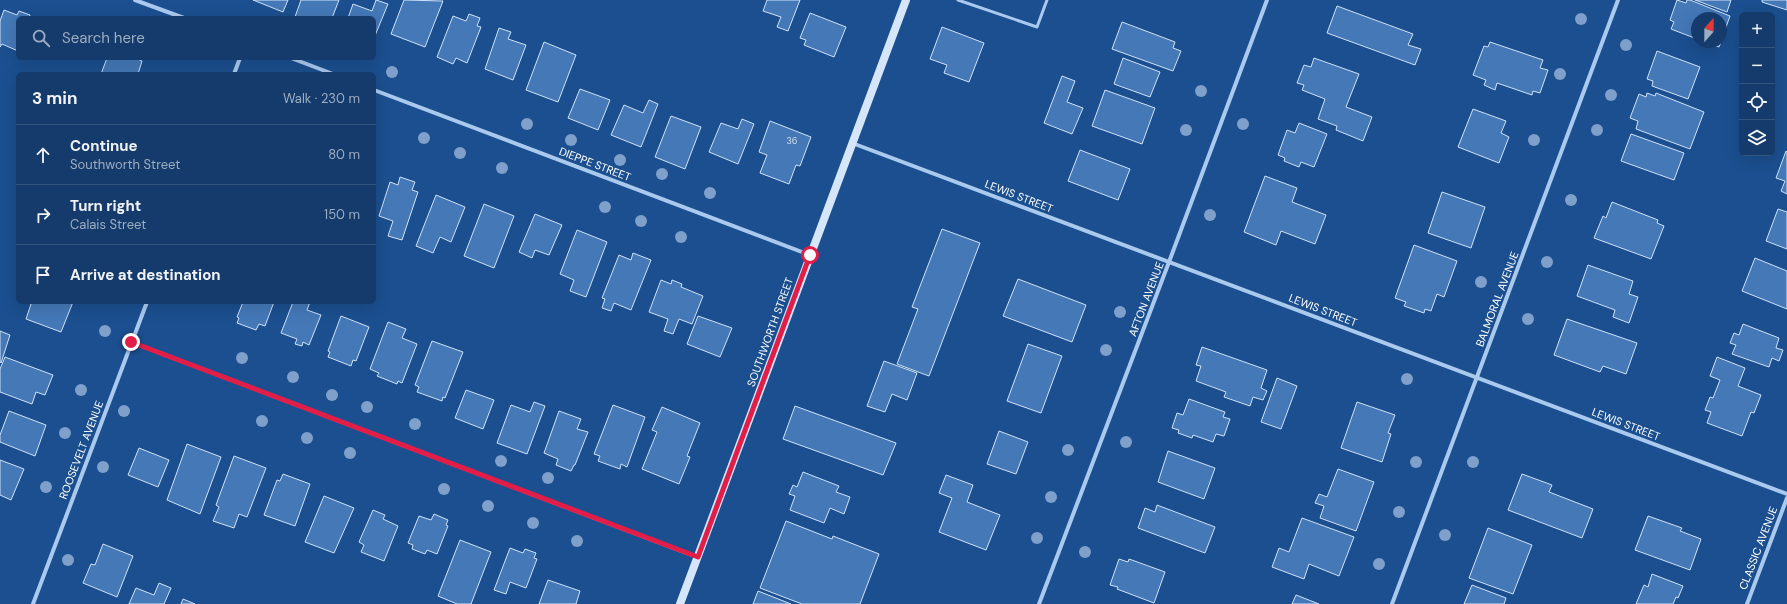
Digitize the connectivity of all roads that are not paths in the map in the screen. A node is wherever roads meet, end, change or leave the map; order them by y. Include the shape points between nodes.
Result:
1 (135, 0) edge
2 (906, 0) edge
3 (958, 0) edge
4 (1047, 0) edge
5 (1267, 0) edge
6 (1618, 0) edge
7 (179, 16) edge
8 (239, 60) edge
9 (295, 60) edge
10 (235, 72) edge
11 (328, 72) edge
12 (376, 91) edge
13 (852, 143) junction
14 (810, 255) junction
15 (1169, 262) junction
16 (146, 304) edge
17 (131, 342) junction
18 (1477, 378) junction
19 (1787, 494) edge
20 (1787, 498) edge
21 (698, 557) junction
22 (33, 604) edge
23 (680, 604) edge
24 (1039, 604) edge
25 (1392, 604) edge
26 (1746, 604) edge

1 - 7 street
2 - 13 main road, SOUTHWORTH STREET
3 - 4 lane via 1037,27
5 - 15 street, AFTON AVENUE
6 - 18 street, BALMORAL AVENUE
8 - 10 street
9 - 11 street
12 - 14 street, DIEPPE STREET
13 - 14 main road, SOUTHWORTH STREET
13 - 15 street, LEWIS STREET
14 - 21 main road, SOUTHWORTH STREET
15 - 18 street, LEWIS STREET
15 - 24 street, AFTON AVENUE
16 - 17 street, ROOSEVELT AVENUE
17 - 21 street
17 - 22 street, ROOSEVELT AVENUE
18 - 19 street, LEWIS STREET
18 - 25 street, BALMORAL AVENUE
20 - 26 street, CLASSIC AVENUE
21 - 23 main road, SOUTHWORTH STREET

